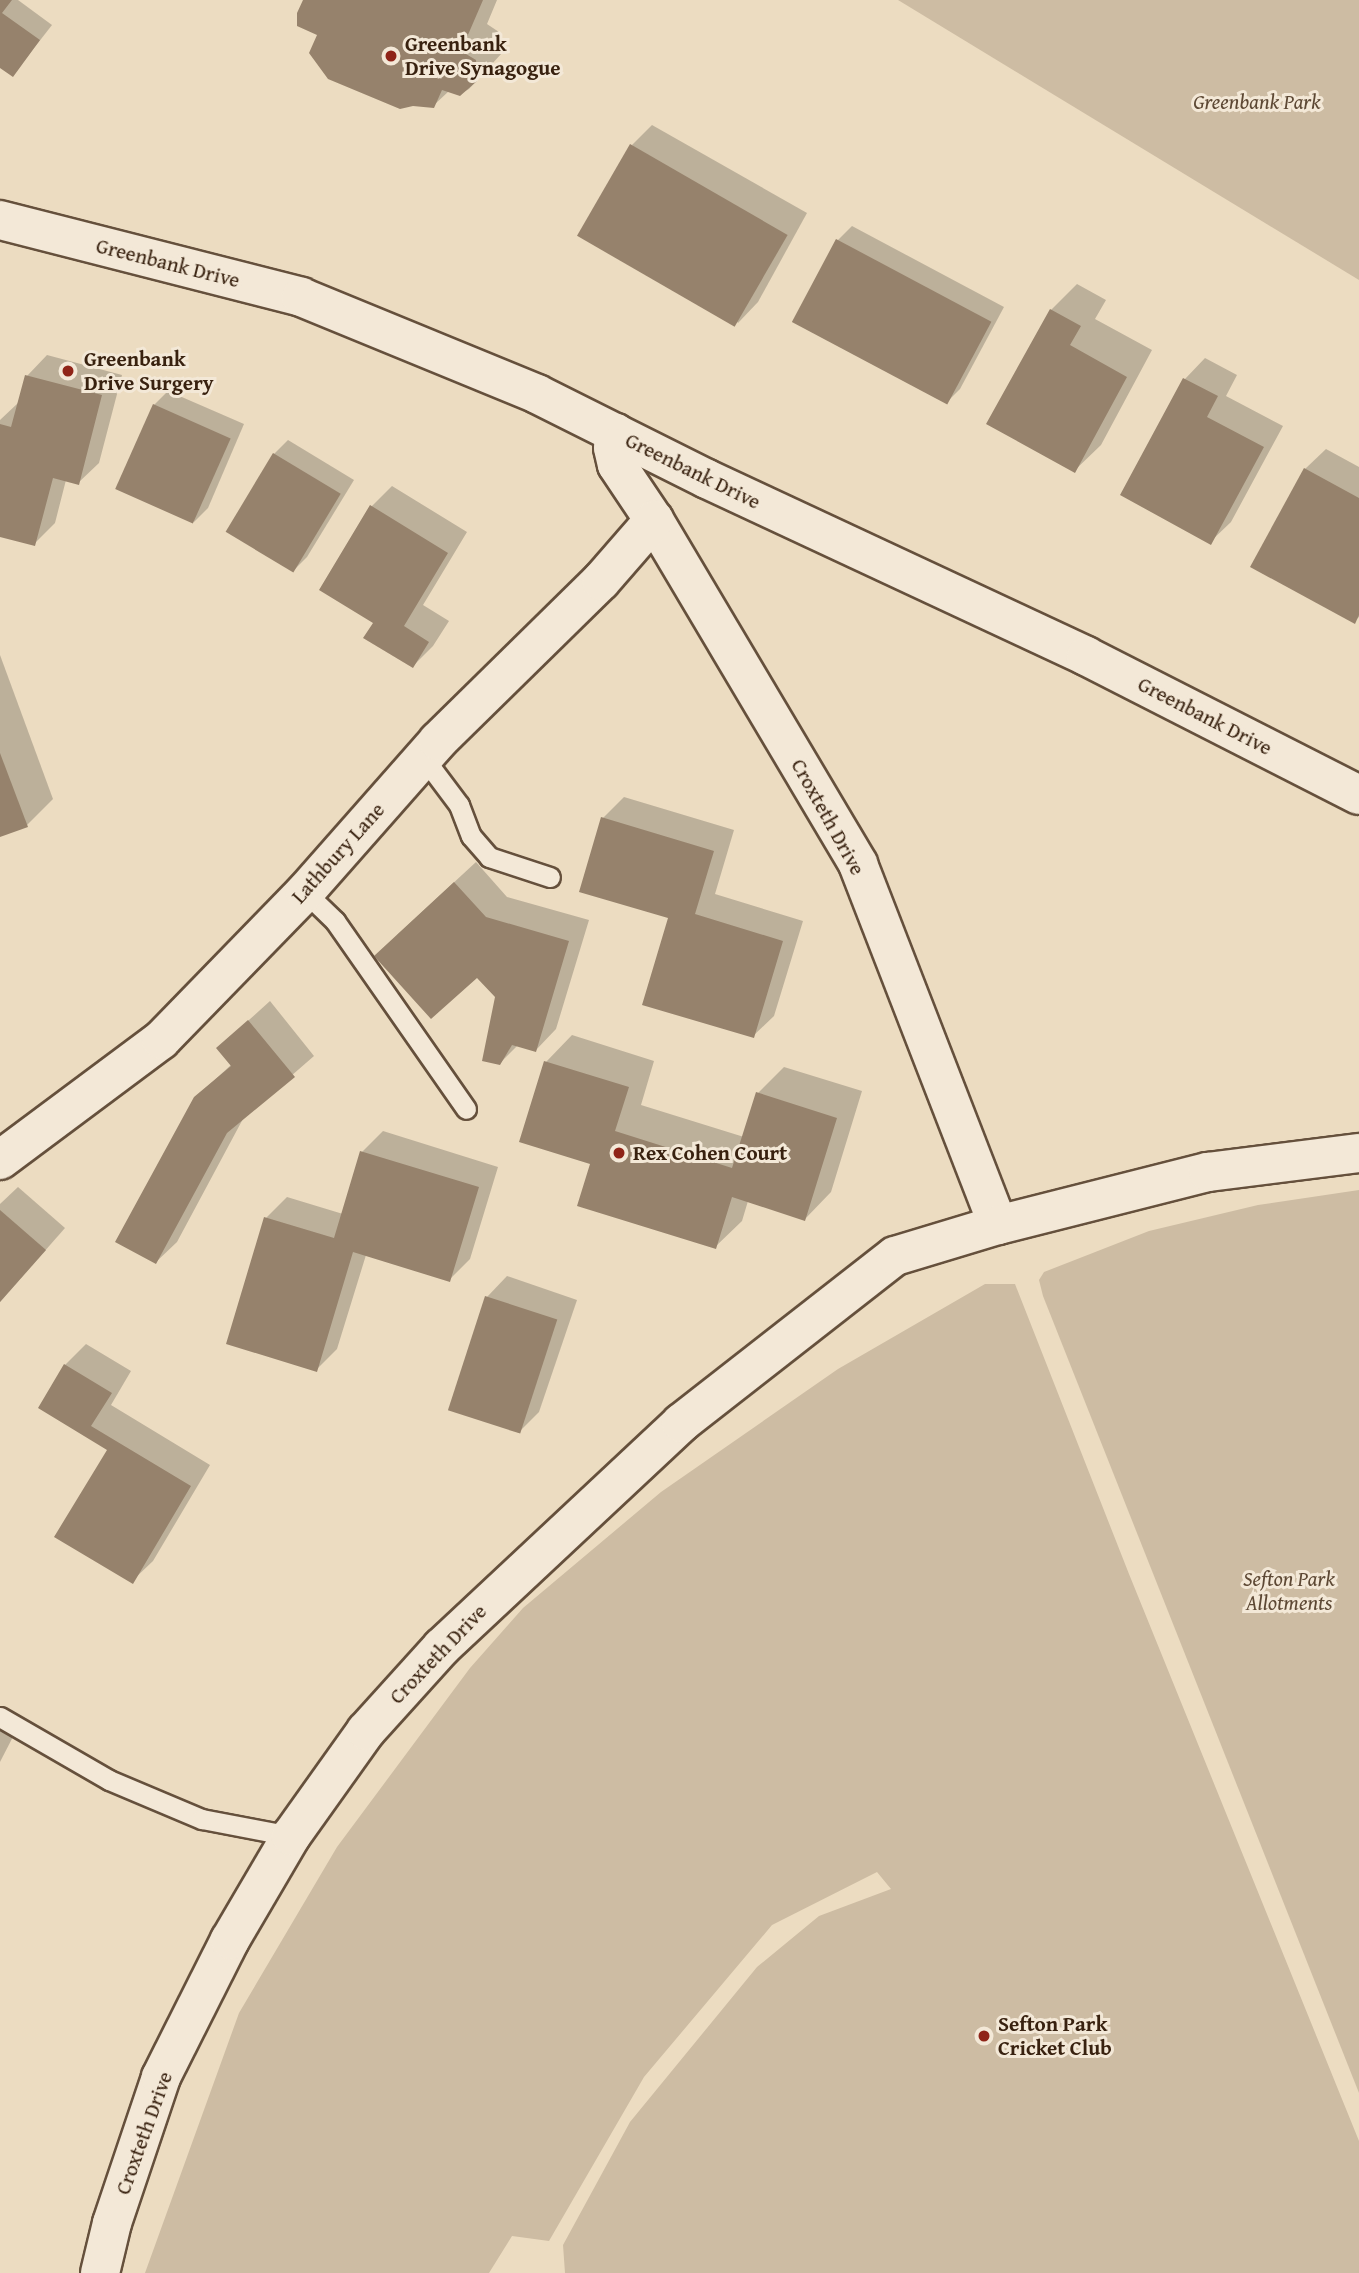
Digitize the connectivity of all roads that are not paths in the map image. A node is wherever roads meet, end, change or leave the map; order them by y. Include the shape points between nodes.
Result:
1 (0, 220) edge
2 (615, 433) junction
3 (654, 520) junction
4 (423, 758) junction
5 (1359, 795) edge
6 (551, 877) dead end
7 (305, 892) junction
8 (466, 1109) dead end
9 (1359, 1153) edge
10 (0, 1160) edge
11 (998, 1225) junction
12 (0, 1717) edge
13 (291, 1836) junction
14 (100, 2273) edge

1 - 2 street, Greenbank Drive via 300,297 537,394
2 - 3 street, Croxteth Drive via 617,465
2 - 5 street, Greenbank Drive via 1086,656
3 - 4 street, Lathbury Lane via 601,580
3 - 11 street, Croxteth Drive via 858,864
4 - 6 lane via 459,805 471,836 489,857
4 - 7 street, Lathbury Lane
7 - 8 lane via 335,921
7 - 10 street, Lathbury Lane via 161,1040
9 - 11 street, Croxteth Drive via 1208,1172
11 - 13 street, Croxteth Drive via 895,1256 681,1423 442,1647 366,1731
12 - 13 lane via 109,1780 202,1819
13 - 14 street, Croxteth Drive via 230,1940 162,2077 112,2222

